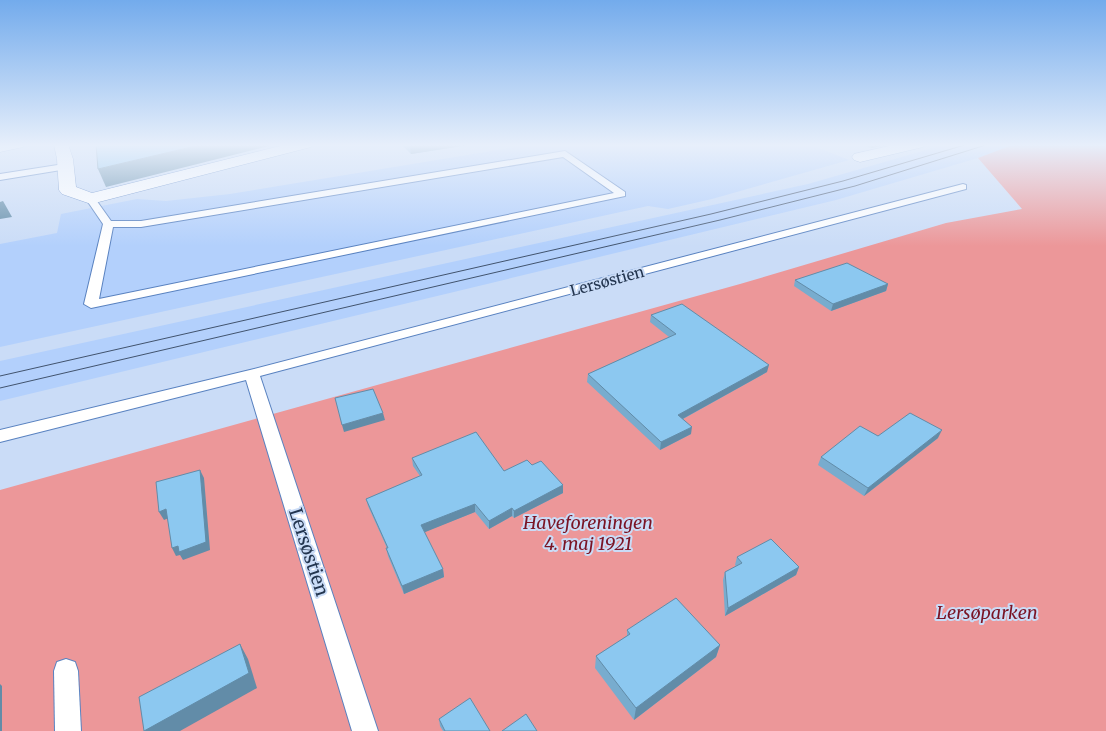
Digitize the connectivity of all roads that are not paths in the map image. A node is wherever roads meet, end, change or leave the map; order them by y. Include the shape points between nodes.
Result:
1 (66, 178) edge
2 (173, 178) edge
3 (419, 178) edge
4 (599, 178) edge
5 (963, 188) dead end
6 (91, 199) junction
7 (108, 224) junction
8 (252, 374) junction
9 (0, 436) edge
10 (66, 671) dead end
11 (68, 731) edge
12 (365, 731) edge

1 - 6 street via 68,190
2 - 6 street
3 - 7 lane via 142,224
4 - 7 lane via 622,194 91,304
5 - 8 lane, Lersøstien
6 - 7 lane
8 - 9 lane, Lersøstien
8 - 12 lane, Lersøstien
10 - 11 lane

